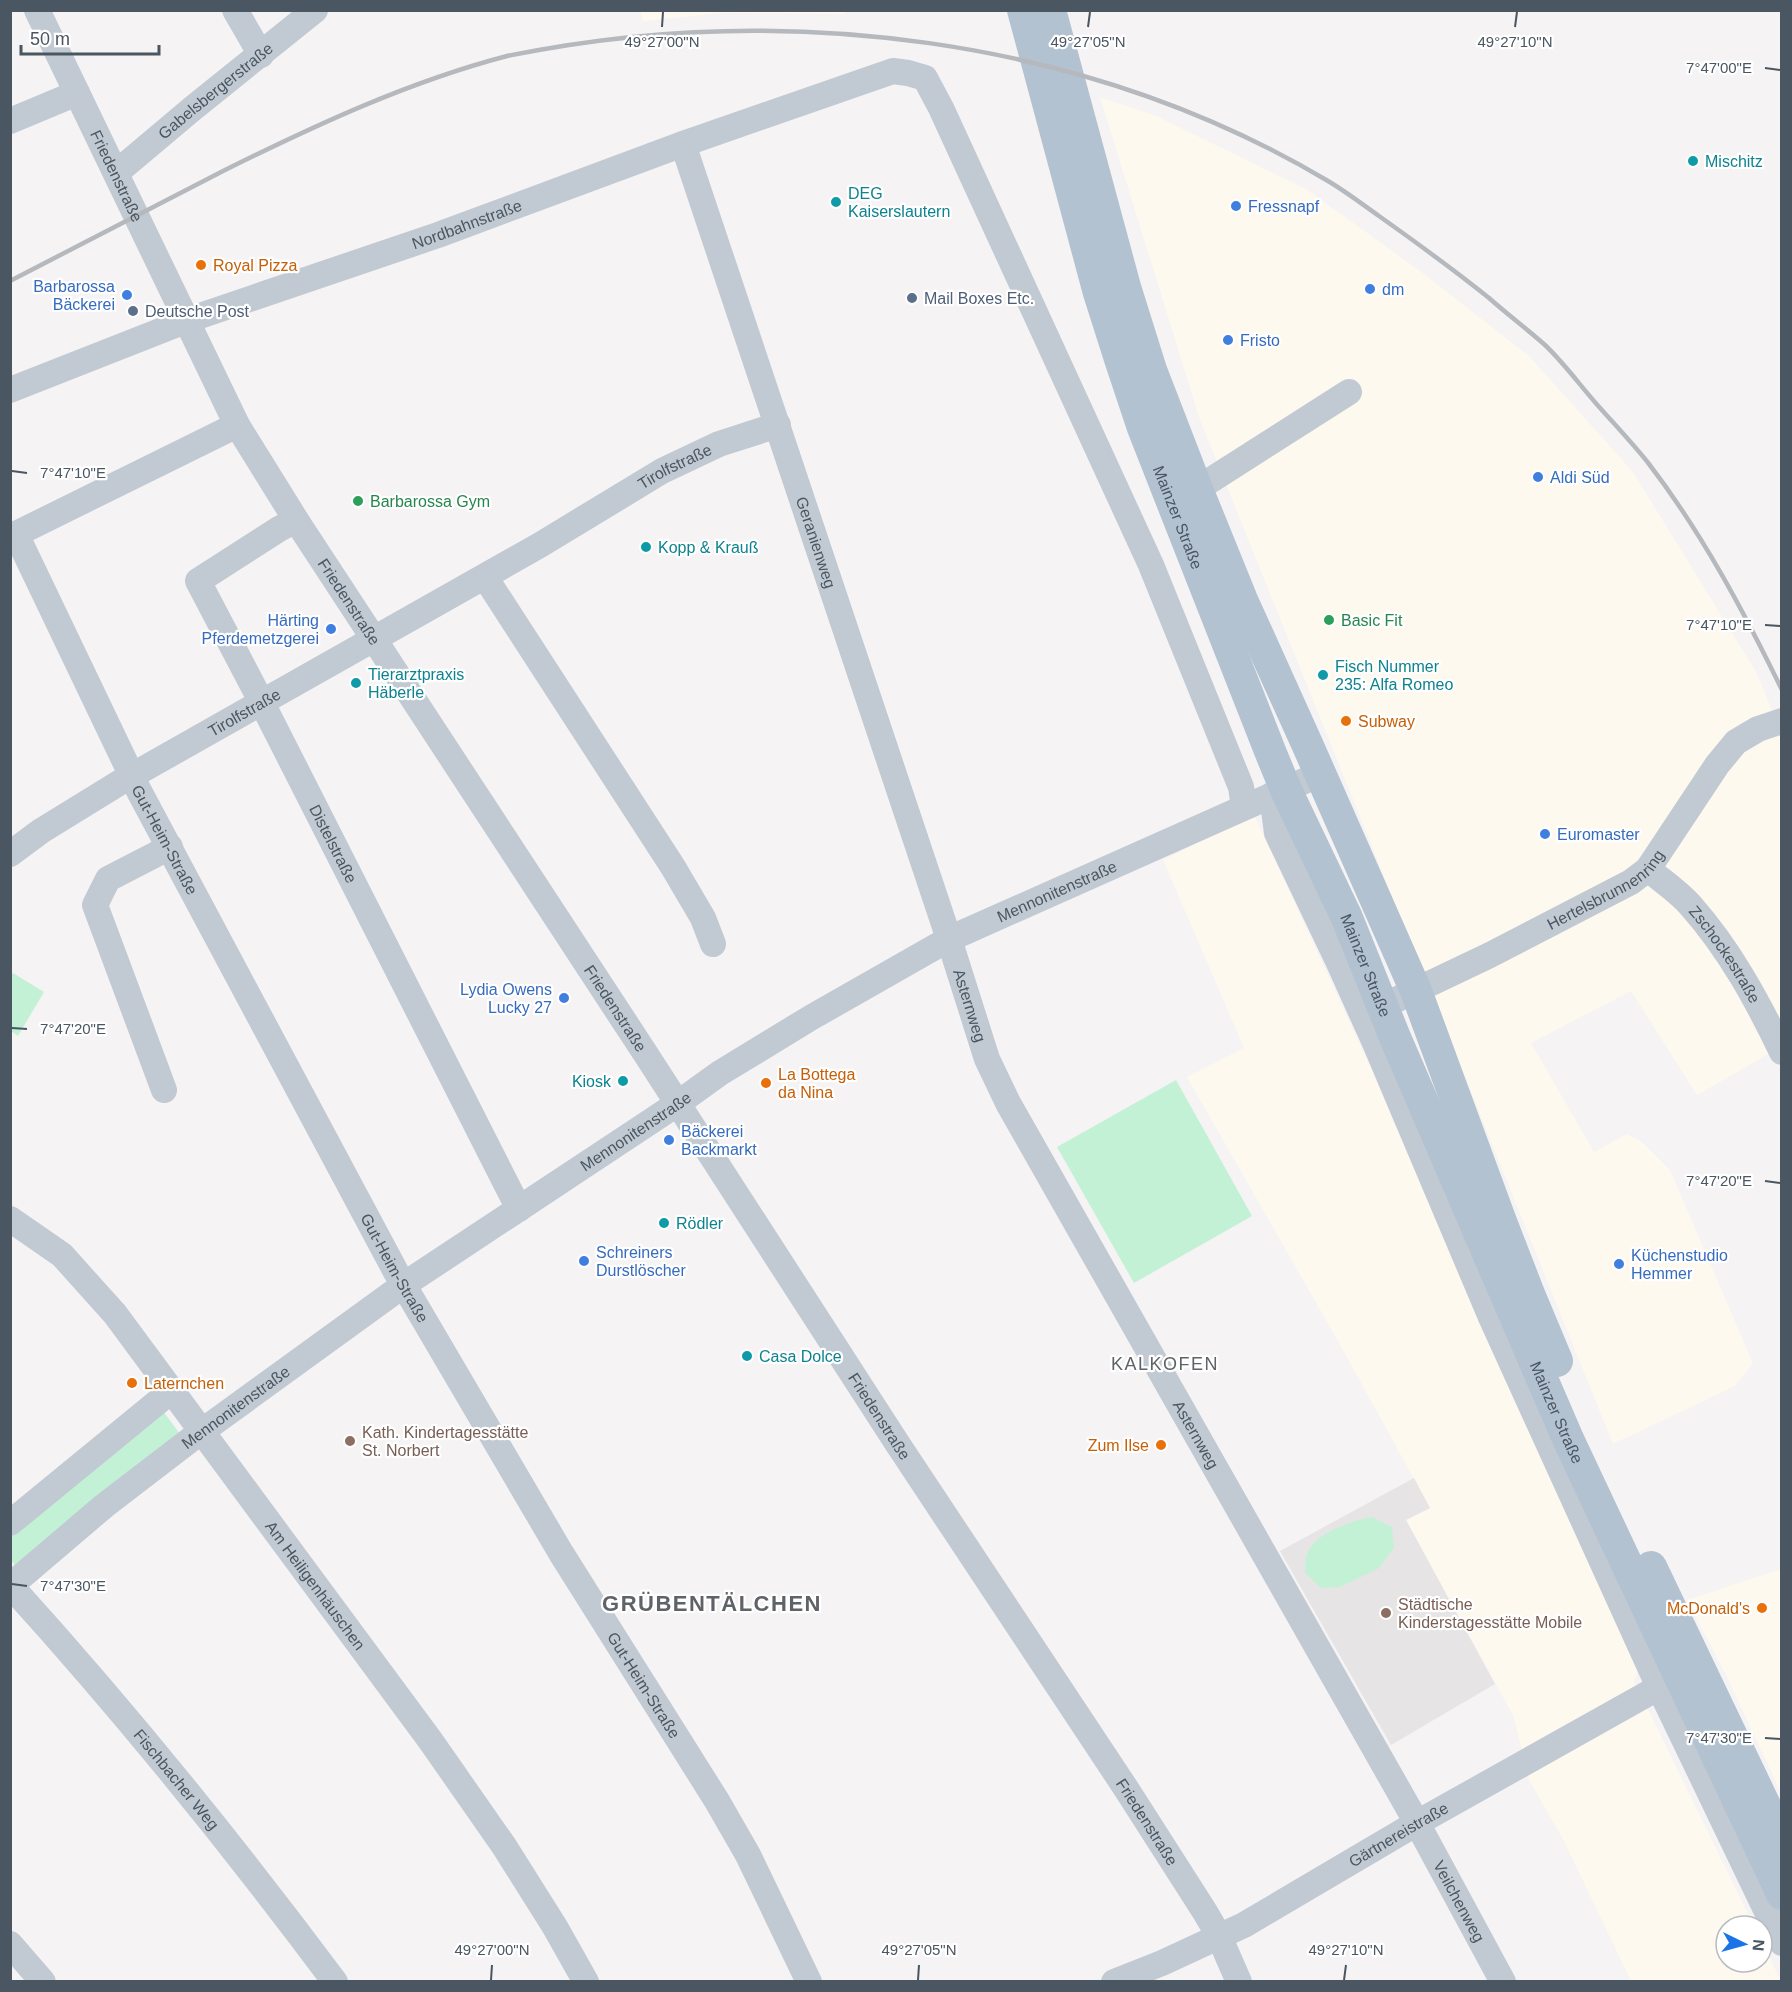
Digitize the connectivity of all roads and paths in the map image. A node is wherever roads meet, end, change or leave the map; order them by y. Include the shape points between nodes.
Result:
1 (37, 10) edge
2 (235, 10) edge
3 (315, 10) edge
4 (1023, 10) edge
5 (1050, 10) edge
6 (261, 54) junction
7 (77, 93) junction
8 (10, 122) edge
9 (1072, 143) junction
10 (683, 144) junction
11 (116, 173) junction
12 (188, 320) junction
13 (10, 390) edge
14 (1349, 392) dead end
15 (778, 424) junction
16 (237, 425) junction
17 (1197, 489) junction
18 (296, 520) junction
19 (13, 536) edge
20 (484, 577) junction
21 (374, 639) junction
22 (262, 703) junction
23 (1770, 725) edge
24 (1320, 774) junction
25 (132, 777) junction
26 (1279, 792) junction
27 (1244, 807) junction
28 (170, 847) junction
29 (10, 854) edge
30 (1648, 869) junction
31 (949, 939) junction
32 (713, 944) dead end
33 (1416, 991) junction
34 (1383, 1006) junction
35 (1782, 1053) edge
36 (164, 1090) dead end
37 (677, 1104) junction
38 (519, 1209) junction
39 (10, 1219) edge
40 (405, 1284) junction
41 (171, 1391) junction
42 (201, 1432) junction
43 (10, 1523) edge
44 (11, 1586) edge
45 (1669, 1682) junction
46 (1417, 1823) junction
47 (1782, 1841) edge
48 (1782, 1894) edge
49 (1219, 1936) junction
50 (1782, 1943) edge
51 (10, 1944) edge
52 (43, 1982) edge
53 (335, 1982) edge
54 (586, 1982) edge
55 (809, 1982) edge
56 (1114, 1982) edge
57 (1239, 1982) edge
58 (1503, 1982) edge

1 - 7 street, Friedenstraße
2 - 6 street
3 - 6 street, Gabelsbergerstraße
4 - 9 main road, Mainzer Straße
5 - 9 main road, Mainzer Straße
6 - 11 street, Gabelsbergerstraße
7 - 8 street
7 - 11 street, Friedenstraße
9 - 17 main road, Mainzer Straße
9 - 26 main road, Mainzer Straße via 1099,293 1143,428
10 - 12 street, Nordbahnstraße via 438,235
10 - 15 street, Geranienweg
10 - 27 street, Nordbahnstraße via 894,71 925,78 1151,565 1240,787
11 - 12 street, Friedenstraße
12 - 13 street, Nordbahnstraße
12 - 16 street, Friedenstraße
14 - 17 street, Mainzer Straße
15 - 20 street, Tirolfstraße via 719,444 662,471
15 - 31 street, Geranienweg
16 - 18 street, Friedenstraße
16 - 19 street
17 - 24 main road, Mainzer Straße
18 - 21 street, Friedenstraße
18 - 22 street, Distelstraße via 198,581
19 - 25 street, Gut-Heim-Straße
20 - 21 street, Tirolfstraße
20 - 32 street via 673,867 703,918
21 - 22 street, Tirolfstraße
21 - 37 street, Friedenstraße
22 - 25 street, Tirolfstraße
22 - 38 street, Distelstraße
23 - 30 street, Hertelsbrunnenring via 1736,742
24 - 26 street, Mennonitenstraße
24 - 33 main road, Mainzer Straße
25 - 28 street, Gut-Heim-Straße
25 - 29 street, Tirolfstraße
26 - 27 street, Mennonitenstraße
26 - 34 main road, Mainzer Straße via 1347,918
26 - 45 street, Mainzer Straße via 1277,833 1338,961 1490,1316
27 - 31 street, Mennonitenstraße
28 - 36 street via 108,879 95,905
28 - 40 street, Gut-Heim-Straße
30 - 33 street, Hertelsbrunnenring via 1631,882
30 - 35 street, Zschockestraße via 1689,904 1715,937 1758,1004
31 - 37 street, Mennonitenstraße via 747,1056
31 - 46 street, Asternweg via 987,1059 1008,1103
33 - 34 street, Hertelsbrunnenring
33 - 47 main road, Mainzer Straße via 1529,1294 1587,1432
34 - 45 main road, Mainzer Straße
37 - 38 street, Mennonitenstraße
37 - 49 street, Friedenstraße
38 - 40 street, Mennonitenstraße
39 - 41 street, Am Heiligenhäuschen via 62,1255 116,1314
40 - 42 street, Mennonitenstraße
40 - 55 street, Gut-Heim-Straße via 561,1553 717,1801
41 - 42 street, Am Heiligenhäuschen
41 - 43 street
42 - 44 street, Mennonitenstraße
42 - 54 street, Am Heiligenhäuschen via 504,1846
44 - 53 street, Fischbacher Weg via 181,1784
45 - 46 street, Gärtnereistraße
45 - 48 main road, Mainzer Straße
45 - 50 street, Mainzer Straße
46 - 49 street, Gärtnereistraße
46 - 58 street, Veilchenweg
49 - 56 street, Gärtnereistraße
49 - 57 street, Friedenstraße
51 - 52 street

